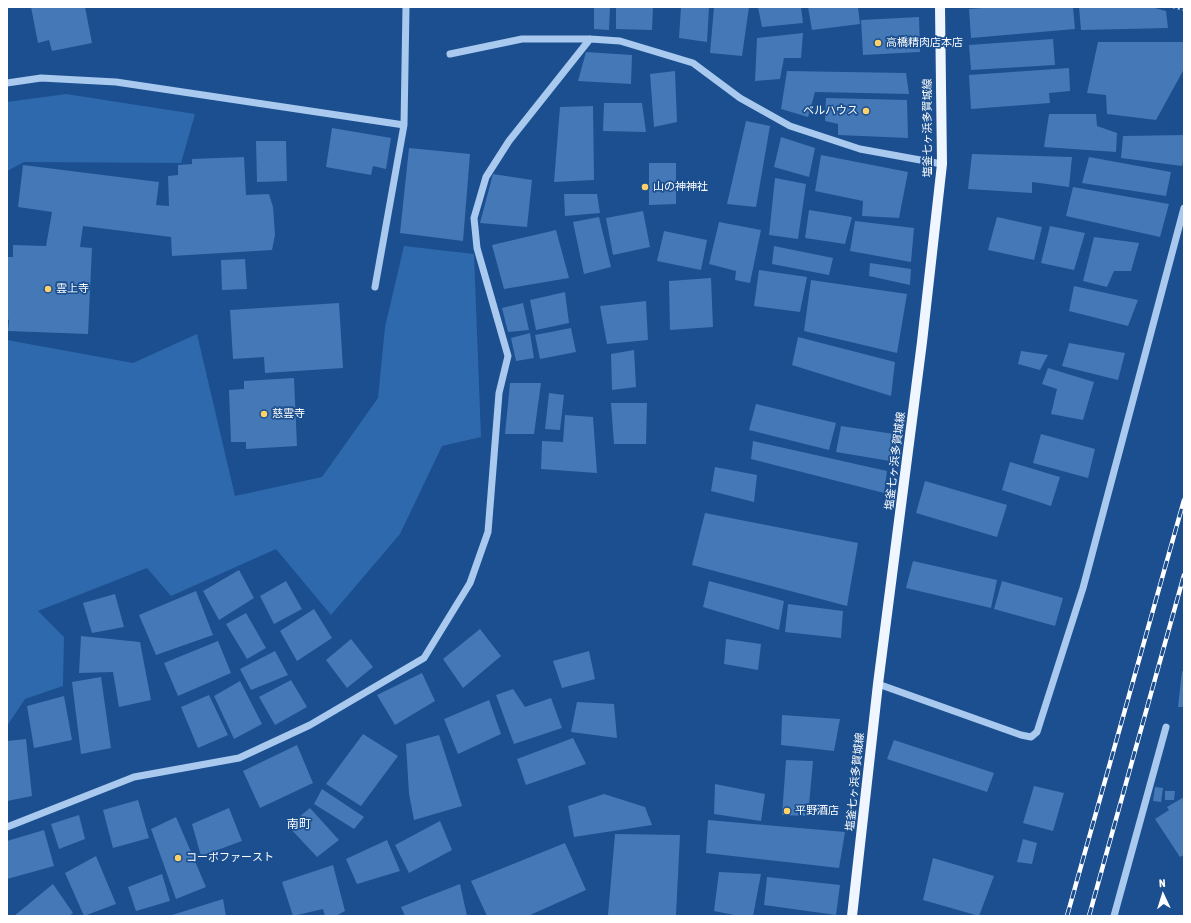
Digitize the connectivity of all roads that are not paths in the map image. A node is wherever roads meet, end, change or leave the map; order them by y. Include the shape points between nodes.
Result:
1 (406, 7) edge
2 (940, 7) edge
3 (590, 39) junction
4 (450, 54) dead end
5 (7, 84) edge
6 (404, 126) junction
7 (942, 164) junction
8 (1184, 208) edge
9 (375, 287) dead end
10 (878, 684) junction
11 (1166, 727) dead end
12 (7, 827) edge
13 (852, 916) edge
14 (1114, 916) edge

1 - 6 street
2 - 7 main road, 塩釜七ヶ浜多賀城線
3 - 4 street via 522,39
3 - 7 street via 620,41 693,63 740,98 790,126 860,149
3 - 12 street via 486,177 474,218 477,248 508,356 499,393 488,532 470,583 424,658 310,725 239,758 134,777
5 - 6 street via 41,78 116,82
6 - 9 street
7 - 10 main road, 塩釜七ヶ浜多賀城線
8 - 10 street via 1083,588 1037,732 1031,737 1021,735
10 - 13 main road, 塩釜七ヶ浜多賀城線
11 - 14 street

